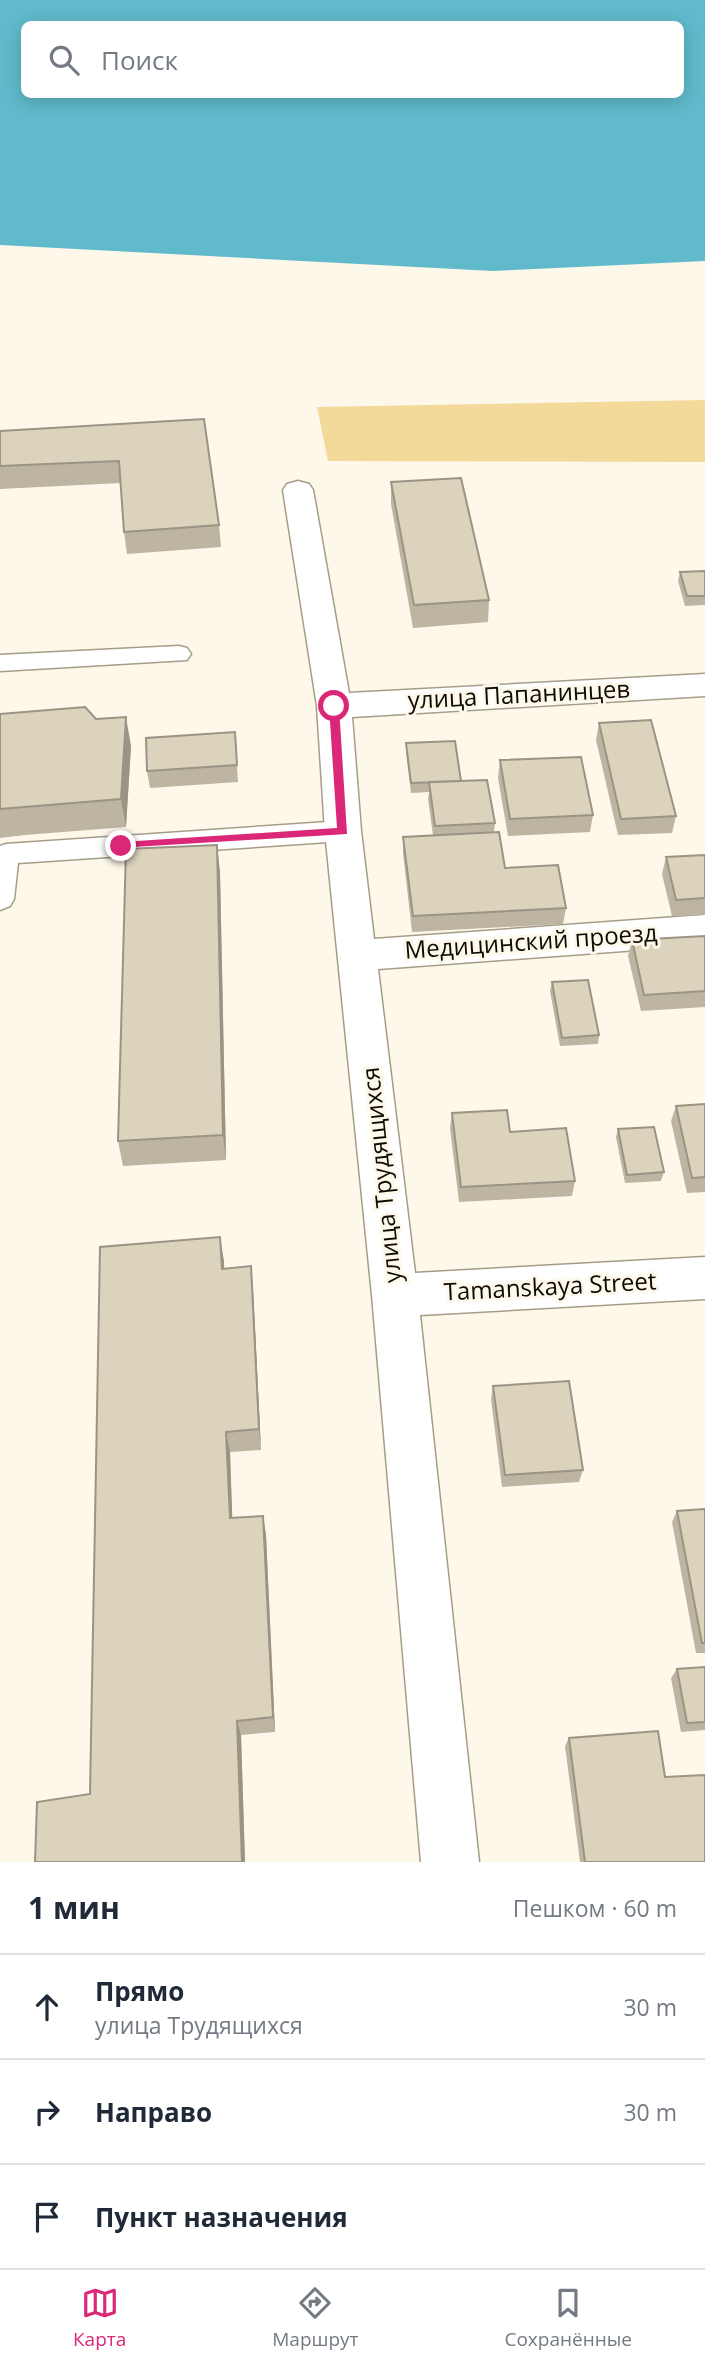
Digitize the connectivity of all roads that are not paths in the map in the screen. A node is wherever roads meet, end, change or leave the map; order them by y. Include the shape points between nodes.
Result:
1 (298, 490) dead end
2 (179, 654) dead end
3 (0, 663) edge
4 (705, 685) edge
5 (334, 706) junction
6 (343, 831) junction
7 (0, 899) edge
8 (705, 930) edge
9 (358, 955) junction
10 (705, 1279) edge
11 (395, 1295) junction
12 (450, 1862) edge

1 - 5 street, улица Трудящихся
2 - 3 lane
4 - 5 street, улица Папанинцев
5 - 6 street, улица Трудящихся
6 - 7 lane via 6,854
6 - 9 street, улица Трудящихся
8 - 9 street, Медицинский проезд
9 - 11 street, улица Трудящихся
10 - 11 street, Tamanskaya Street
11 - 12 street, улица Трудящихся

